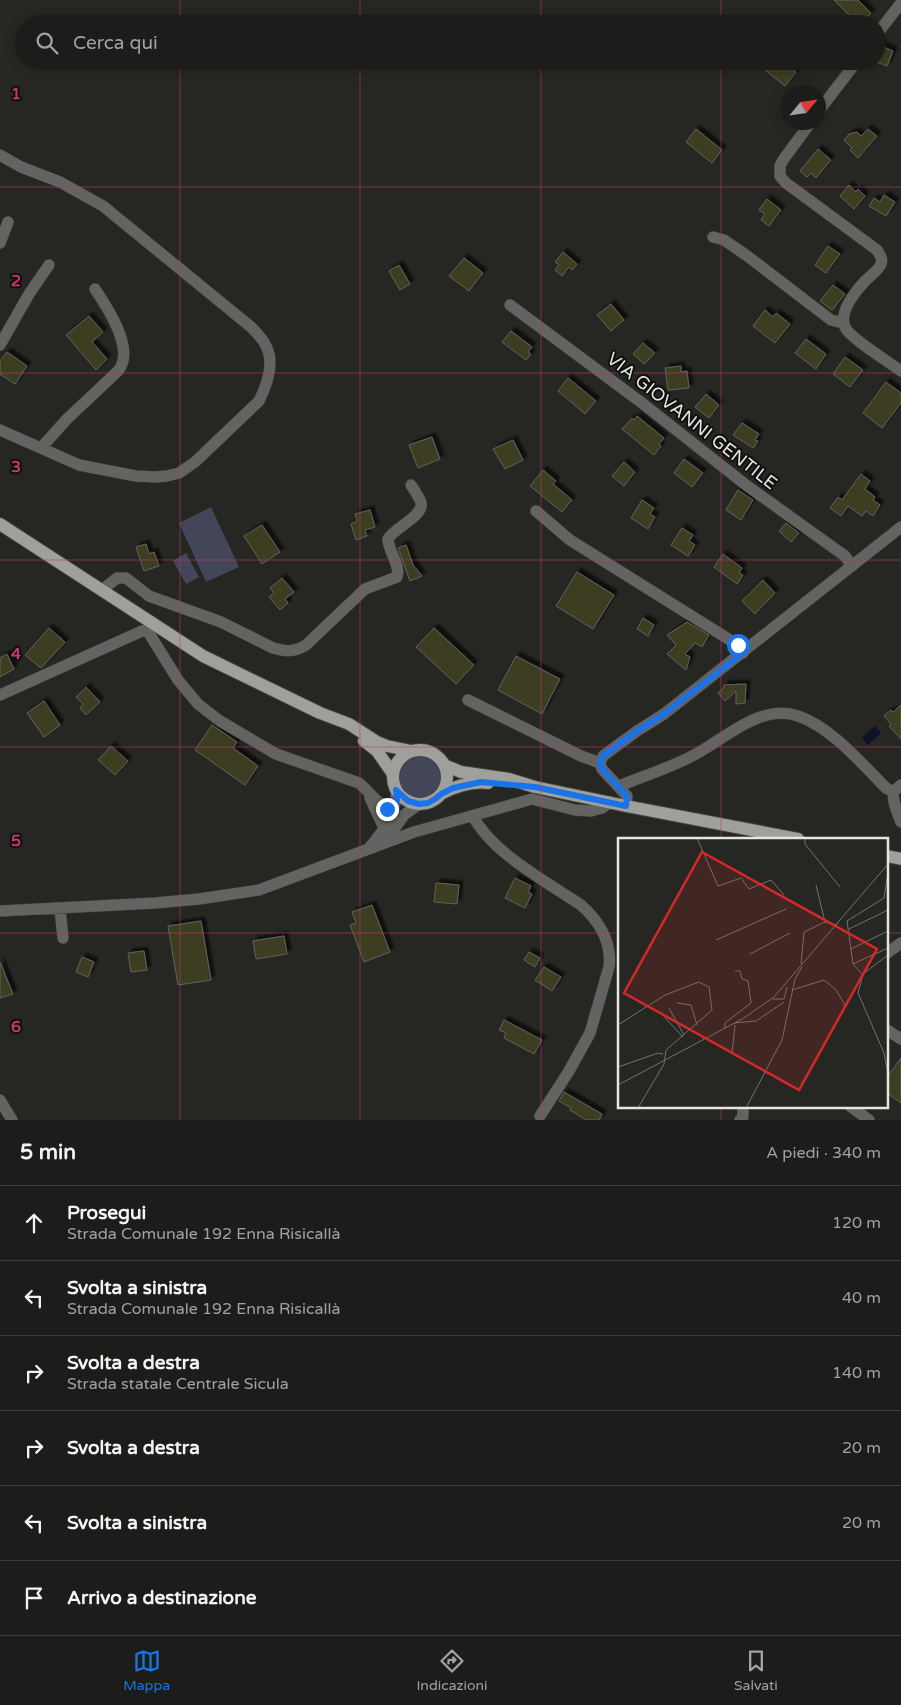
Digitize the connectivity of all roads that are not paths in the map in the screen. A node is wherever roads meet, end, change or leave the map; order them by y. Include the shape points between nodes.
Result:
1 (901, 3) edge
2 (886, 22) edge
3 (849, 70) edge
4 (826, 101) edge
5 (805, 130) edge
6 (0, 155) edge
7 (8, 222) dead end
8 (713, 237) dead end
9 (0, 243) edge
10 (49, 265) dead end
11 (95, 289) dead end
12 (510, 305) dead end
13 (843, 324) junction
14 (0, 345) edge
15 (901, 372) edge
16 (0, 430) edge
17 (41, 448) junction
18 (412, 485) dead end
19 (536, 511) dead end
20 (0, 524) edge
21 (901, 527) edge
22 (852, 566) junction
23 (102, 590) junction
24 (150, 626) junction
25 (743, 653) junction
26 (0, 695) edge
27 (468, 700) dead end
28 (320, 713) junction
29 (411, 751) junction
30 (600, 763) junction
31 (444, 765) junction
32 (393, 774) junction
33 (359, 782) junction
34 (535, 787) junction
35 (620, 787) junction
36 (897, 788) edge
37 (396, 790) junction
38 (441, 794) junction
39 (610, 802) junction
40 (419, 804) junction
41 (626, 806) junction
42 (394, 810) junction
43 (473, 816) junction
44 (901, 822) edge
45 (384, 828) junction
46 (793, 838) edge
47 (385, 842) junction
48 (368, 849) junction
49 (888, 856) edge
50 (901, 859) edge
51 (60, 908) junction
52 (0, 911) edge
53 (64, 938) dead end
54 (901, 943) edge
55 (888, 952) edge
56 (888, 1031) edge
57 (901, 1039) edge
58 (0, 1100) edge
59 (853, 1108) edge
60 (540, 1116) dead end
61 (12, 1120) edge
62 (869, 1120) edge

1 - 2 street
3 - 4 street
5 - 13 street via 783,160 780,176 877,250 882,259 850,301
6 - 17 street via 103,206 251,327 269,355 269,377 259,401 195,462 179,473 155,477 98,470
7 - 9 street
8 - 13 street via 724,240 831,320
10 - 14 street
11 - 17 street via 117,324 123,364
12 - 22 street, VIA GIOVANNI GENTILE via 844,556
13 - 15 street via 851,334
16 - 17 street
18 - 23 street via 421,508 388,539 397,577 365,589 298,650 273,648 221,622 149,596 126,578 117,578
19 - 25 street via 570,540 738,645
20 - 23 main road
21 - 22 street
22 - 25 street
23 - 24 main road
24 - 26 street
24 - 28 main road via 203,656
24 - 33 street via 178,680 198,704 220,721 276,754
25 - 30 street via 603,756
27 - 30 street
28 - 29 main road via 348,724 387,746
28 - 32 main road via 377,751
29 - 31 main road via 434,753
29 - 32 main road via 399,760
30 - 35 street
31 - 34 main road via 461,772 509,779
31 - 38 main road via 447,780
32 - 37 main road
33 - 42 street via 380,804
33 - 45 street
34 - 38 main road via 481,782
34 - 39 main road
35 - 36 street via 696,754 754,718 788,714 806,719 829,734 886,788
35 - 41 street via 627,796
36 - 44 street via 894,807
37 - 40 main road via 408,801
37 - 42 street
38 - 40 main road via 428,803
39 - 41 main road
39 - 43 street via 591,811 532,799
40 - 47 street via 404,816
41 - 46 main road
42 - 45 street
43 - 47 street
43 - 60 street via 478,827 497,846 592,915 608,945 609,967 590,1032
45 - 48 street
47 - 48 street
48 - 51 street via 259,890 199,899
49 - 50 main road
51 - 52 street
51 - 53 street
54 - 55 street
56 - 57 street
58 - 61 street
59 - 62 street

